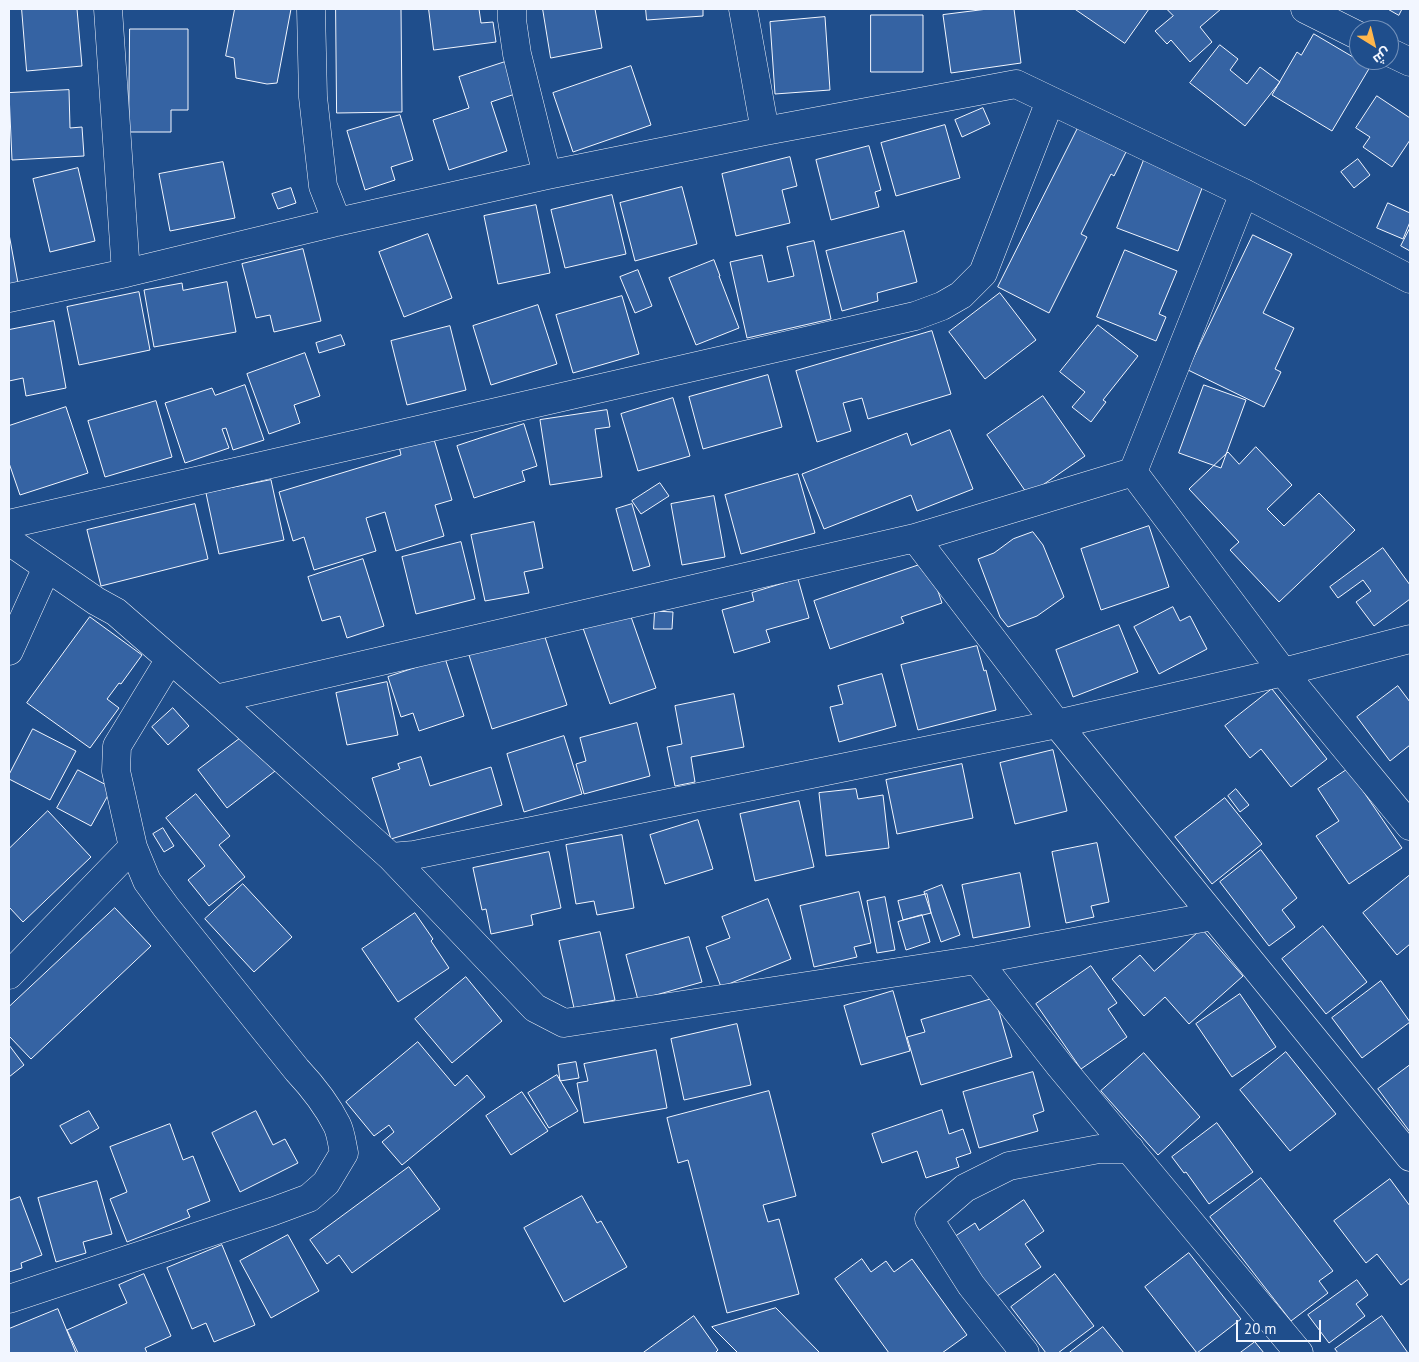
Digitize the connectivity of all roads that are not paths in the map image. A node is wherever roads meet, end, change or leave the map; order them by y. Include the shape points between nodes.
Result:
1 (108, 9) edge
2 (311, 9) edge
3 (512, 9) edge
4 (743, 9) edge
5 (1305, 9) edge
6 (1349, 31) edge
7 (1050, 100) junction
8 (765, 131) junction
9 (546, 175) junction
10 (1244, 192) junction
11 (337, 222) junction
12 (126, 273) junction
13 (1410, 279) edge
14 (9, 298) edge
15 (1133, 472) junction
16 (9, 524) edge
17 (915, 538) junction
18 (9, 541) edge
19 (47, 567) junction
20 (1410, 639) edge
21 (9, 651) edge
22 (170, 659) junction
23 (1283, 672) junction
24 (216, 699) junction
25 (1057, 724) junction
26 (1410, 826) edge
27 (133, 847) junction
28 (391, 857) junction
29 (1212, 916) junction
30 (977, 960) junction
31 (9, 975) edge
32 (1130, 1149) junction
33 (1410, 1156) edge
34 (9, 1299) edge
35 (1025, 1353) edge
36 (1299, 1353) edge

1 - 12 street
2 - 11 street via 313,97 322,186
3 - 9 street via 517,54
4 - 8 street
5 - 6 street
7 - 8 street via 1016,84
7 - 10 street
7 - 16 street via 983,273 961,294 942,306 906,318
8 - 9 street
9 - 11 street
10 - 13 street
10 - 15 street
11 - 12 street
12 - 14 street
15 - 17 street
15 - 23 street
17 - 24 street
17 - 25 street
18 - 19 street
19 - 21 street
19 - 22 street via 116,612
20 - 23 street
22 - 24 street
22 - 27 street via 117,746 116,771
23 - 25 street
23 - 26 street
24 - 28 street
25 - 28 street
25 - 29 street
27 - 31 street
27 - 34 street via 147,881 166,907 323,1103 338,1127 344,1153 326,1183 309,1198
28 - 30 street via 535,1008 564,1023
29 - 30 street
29 - 33 street
30 - 32 street
32 - 35 street via 1099,1149 1009,1166 965,1188 929,1220 971,1285
32 - 36 street

